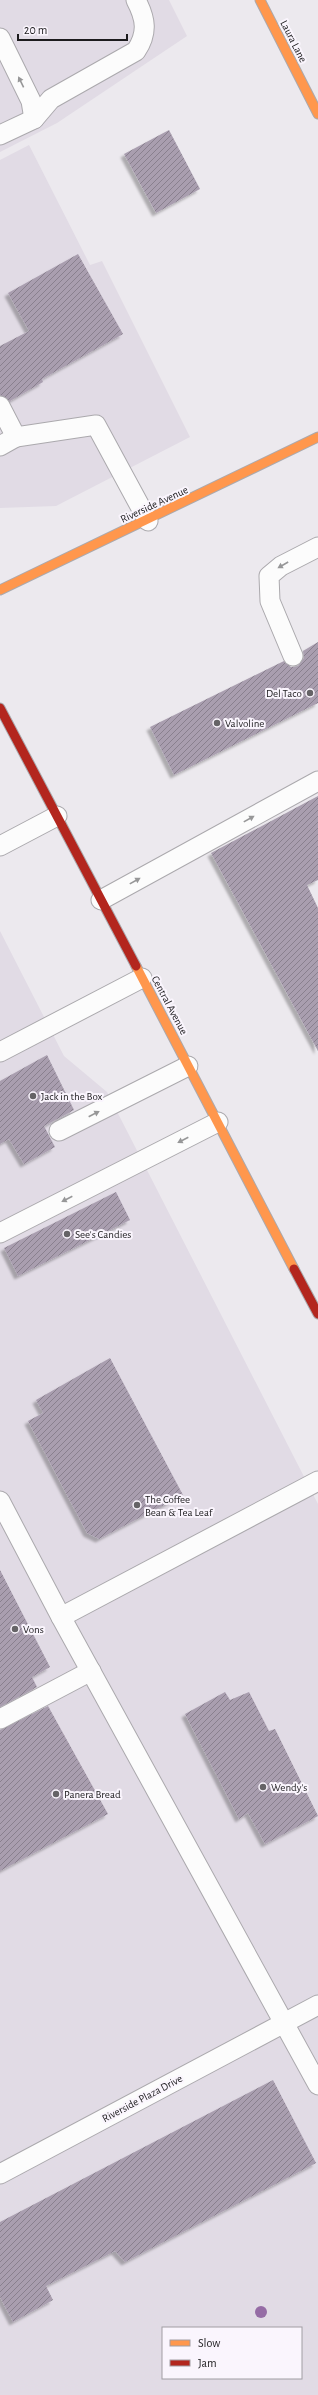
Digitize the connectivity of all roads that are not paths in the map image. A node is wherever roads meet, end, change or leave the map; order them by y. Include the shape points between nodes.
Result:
1 (136, 0) edge
2 (260, 0) edge
3 (0, 38) edge
4 (318, 114) edge
5 (34, 118) junction
6 (0, 135) edge
7 (0, 406) edge
8 (8, 442) edge
9 (316, 442) edge
10 (148, 520) junction
11 (318, 547) edge
12 (0, 590) edge
13 (293, 656) dead end
14 (0, 708) edge
15 (318, 781) edge
16 (57, 816) junction
17 (0, 846) edge
18 (101, 900) junction
19 (142, 978) junction
20 (0, 1052) edge
21 (188, 1066) junction
22 (218, 1122) junction
23 (59, 1131) dead end
24 (0, 1233) edge
25 (318, 1314) edge
26 (318, 1481) edge
27 (0, 1501) edge
28 (61, 1617) junction
29 (91, 1671) junction
30 (0, 1719) edge
31 (318, 2005) edge
32 (284, 2023) junction
33 (318, 2085) edge
34 (0, 2174) edge

1 - 5 lane via 146,23 143,40 136,51 51,99
2 - 4 main road, Laura Lane
5 -> 3 lane via 31,101
5 - 6 lane
7 - 8 lane
8 - 10 lane via 96,425
9 - 10 main road, Riverside Avenue
10 - 12 main road, Riverside Avenue
11 -> 13 lane via 281,566 269,576 270,601
14 - 16 main road, Central Avenue
18 -> 15 lane
16 - 17 lane
16 - 18 main road, Central Avenue
18 - 19 main road, Central Avenue
19 - 20 lane
19 - 21 main road, Central Avenue
21 - 22 main road, Central Avenue
23 -> 21 lane
22 -> 24 lane
22 - 25 main road, Central Avenue
26 - 28 lane
27 - 28 lane
28 - 29 lane
29 - 30 lane
29 - 32 lane
31 - 32 lane, Riverside Plaza Drive
32 - 33 lane
32 - 34 lane, Riverside Plaza Drive

